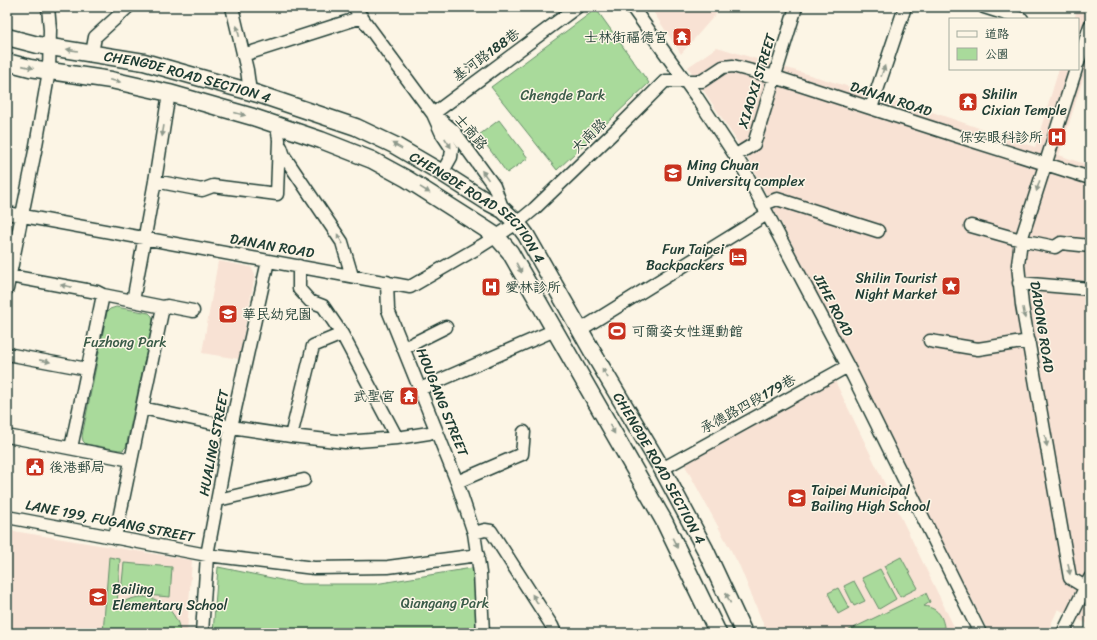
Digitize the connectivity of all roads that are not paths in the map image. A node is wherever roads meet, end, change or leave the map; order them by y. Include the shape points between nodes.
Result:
1 (48, 7) edge
2 (128, 7) edge
3 (232, 7) edge
4 (354, 7) edge
5 (577, 7) edge
6 (632, 7) edge
7 (796, 7) edge
8 (905, 7) edge
9 (984, 7) edge
10 (362, 17) junction
11 (1019, 18) edge
12 (1090, 26) edge
13 (7, 37) edge
14 (1085, 39) edge
15 (50, 47) junction
16 (92, 53) junction
17 (243, 55) junction
18 (1079, 60) edge
19 (7, 62) edge
20 (1076, 70) edge
21 (49, 71) junction
22 (775, 77) junction
23 (684, 80) junction
24 (250, 92) junction
25 (169, 93) junction
26 (871, 108) junction
27 (433, 114) junction
28 (278, 133) junction
29 (736, 155) junction
30 (1045, 164) junction
31 (442, 173) junction
32 (1090, 178) edge
33 (155, 180) junction
34 (502, 210) junction
35 (765, 210) junction
36 (7, 213) edge
37 (22, 216) junction
38 (516, 223) junction
39 (971, 226) dead end
40 (878, 231) dead end
41 (496, 236) junction
42 (144, 238) junction
43 (1021, 240) junction
44 (1090, 246) edge
45 (268, 261) junction
46 (299, 266) junction
47 (10, 276) junction
48 (352, 276) junction
49 (387, 282) junction
50 (1019, 284) junction
51 (7, 289) edge
52 (1090, 289) edge
53 (103, 296) junction
54 (133, 301) junction
55 (163, 307) junction
56 (193, 311) dead end
57 (446, 327) dead end
58 (555, 330) junction
59 (580, 330) junction
60 (342, 334) junction
61 (930, 340) dead end
62 (1029, 340) junction
63 (404, 348) junction
64 (7, 354) edge
65 (848, 366) junction
66 (87, 369) junction
67 (420, 389) junction
68 (142, 408) junction
69 (231, 427) junction
70 (436, 430) junction
71 (524, 432) dead end
72 (7, 436) edge
73 (291, 436) junction
74 (397, 438) junction
75 (71, 448) junction
76 (131, 460) junction
77 (662, 469) junction
78 (304, 480) dead end
79 (457, 482) junction
80 (218, 500) junction
81 (7, 517) edge
82 (474, 533) junction
83 (115, 538) junction
84 (207, 555) junction
85 (478, 555) junction
86 (1088, 583) edge
87 (202, 633) edge
88 (483, 633) edge
89 (555, 633) edge
90 (718, 633) edge
91 (744, 633) edge
92 (980, 633) edge
93 (1063, 633) edge

1 - 15 street
2 - 16 street via 95,37
17 -> 3 street
4 - 10 street
5 - 27 street, 基河路188巷
6 - 23 street, JIHE ROAD
7 - 22 street, XIAOXI STREET
26 -> 8 street
9 - 11 street
10 - 17 street
10 - 27 street
12 - 14 street
13 - 15 main road, CHENGDE ROAD SECTION 4
14 - 18 street
16 -> 15 main road, CHENGDE ROAD SECTION 4
15 - 21 street
16 - 24 main road, CHENGDE ROAD SECTION 4 via 144,62
17 - 24 street
19 -> 21 main road, CHENGDE ROAD SECTION 4
20 - 30 street, DADONG ROAD
21 -> 25 main road, CHENGDE ROAD SECTION 4 via 111,80
21 - 37 street
22 - 23 street, DANAN ROAD via 733,66 723,67 702,81
22 - 26 street, DANAN ROAD
22 - 29 street, XIAOXI STREET via 754,144
23 - 29 street, JIHE ROAD
23 - 38 street, 大南路 via 665,81 534,209
31 -> 24 main road, CHENGDE ROAD SECTION 4 via 394,145 356,128
25 -> 28 main road, CHENGDE ROAD SECTION 4 via 253,117
25 -> 33 street
26 - 30 street, DANAN ROAD
27 -> 31 street, 士商路 via 452,149 451,157
34 -> 27 street, 士商路 via 494,186 454,131
28 - 33 street via 277,194 213,186 202,190
28 -> 41 main road, CHENGDE ROAD SECTION 4 via 322,140 372,160 407,179
48 -> 28 street via 342,242 284,156
29 - 35 street, JIHE ROAD
30 - 32 street, DANAN ROAD
30 -> 43 street, DADONG ROAD
31 - 34 main road, CHENGDE ROAD SECTION 4
33 - 42 street
34 - 38 main road, CHENGDE ROAD SECTION 4
35 - 40 street via 777,199
35 - 59 street
35 - 65 street, JIHE ROAD
36 - 37 street, DANAN ROAD
37 - 42 street, DANAN ROAD
37 - 47 street
38 - 41 street, DANAN ROAD
38 - 59 main road, CHENGDE ROAD SECTION 4 via 526,235
39 - 43 street
41 - 49 street, DANAN ROAD via 410,286
41 -> 58 main road, CHENGDE ROAD SECTION 4 via 510,252
42 - 45 street, DANAN ROAD
42 - 54 street
43 - 44 street via 1055,246 1061,243
43 - 50 street, DADONG ROAD
45 - 46 street, DANAN ROAD
45 - 69 street, HUALING STREET
46 - 48 street, DANAN ROAD
46 - 60 street via 299,289 310,301 323,306
47 - 51 street
53 -> 47 street via 97,292
48 - 49 street, DANAN ROAD
49 - 63 street, HOUGANG STREET via 388,310
50 - 52 street
50 -> 62 street, DADONG ROAD
53 - 54 street
53 - 66 street
54 - 55 street
55 - 56 street
55 - 68 street
57 - 63 street
58 - 67 street
58 -> 90 main road, CHENGDE ROAD SECTION 4 via 664,521
77 -> 59 main road, CHENGDE ROAD SECTION 4
60 - 73 street via 313,346
60 - 74 street
61 - 62 street via 978,349
62 -> 86 street, DADONG ROAD via 1070,578
63 - 67 street, HOUGANG STREET
64 -> 66 street
65 - 77 street, 承德路四段179巷
65 - 92 street, JIHE ROAD
66 - 75 street
67 - 70 street, HOUGANG STREET
68 - 69 street
68 - 76 street
69 - 73 street
69 - 80 street, HUALING STREET
70 - 74 street
70 - 79 street, HOUGANG STREET
71 - 79 street via 522,454
72 - 75 street
73 - 74 street via 346,442
75 - 76 street
76 - 83 street
91 -> 77 main road, CHENGDE ROAD SECTION 4 via 705,549
78 - 80 street
79 - 82 street, HOUGANG STREET
80 - 84 street, HUALING STREET
81 - 83 street, LANE 199, FUGANG STREET
82 - 85 street, HOUGANG STREET
89 -> 82 street via 491,531
83 - 84 street, LANE 199, FUGANG STREET
84 - 85 street, LANE 199, FUGANG STREET via 314,568 388,568
84 - 87 street, HUALING STREET
85 - 88 street, HOUGANG STREET
86 - 93 street

